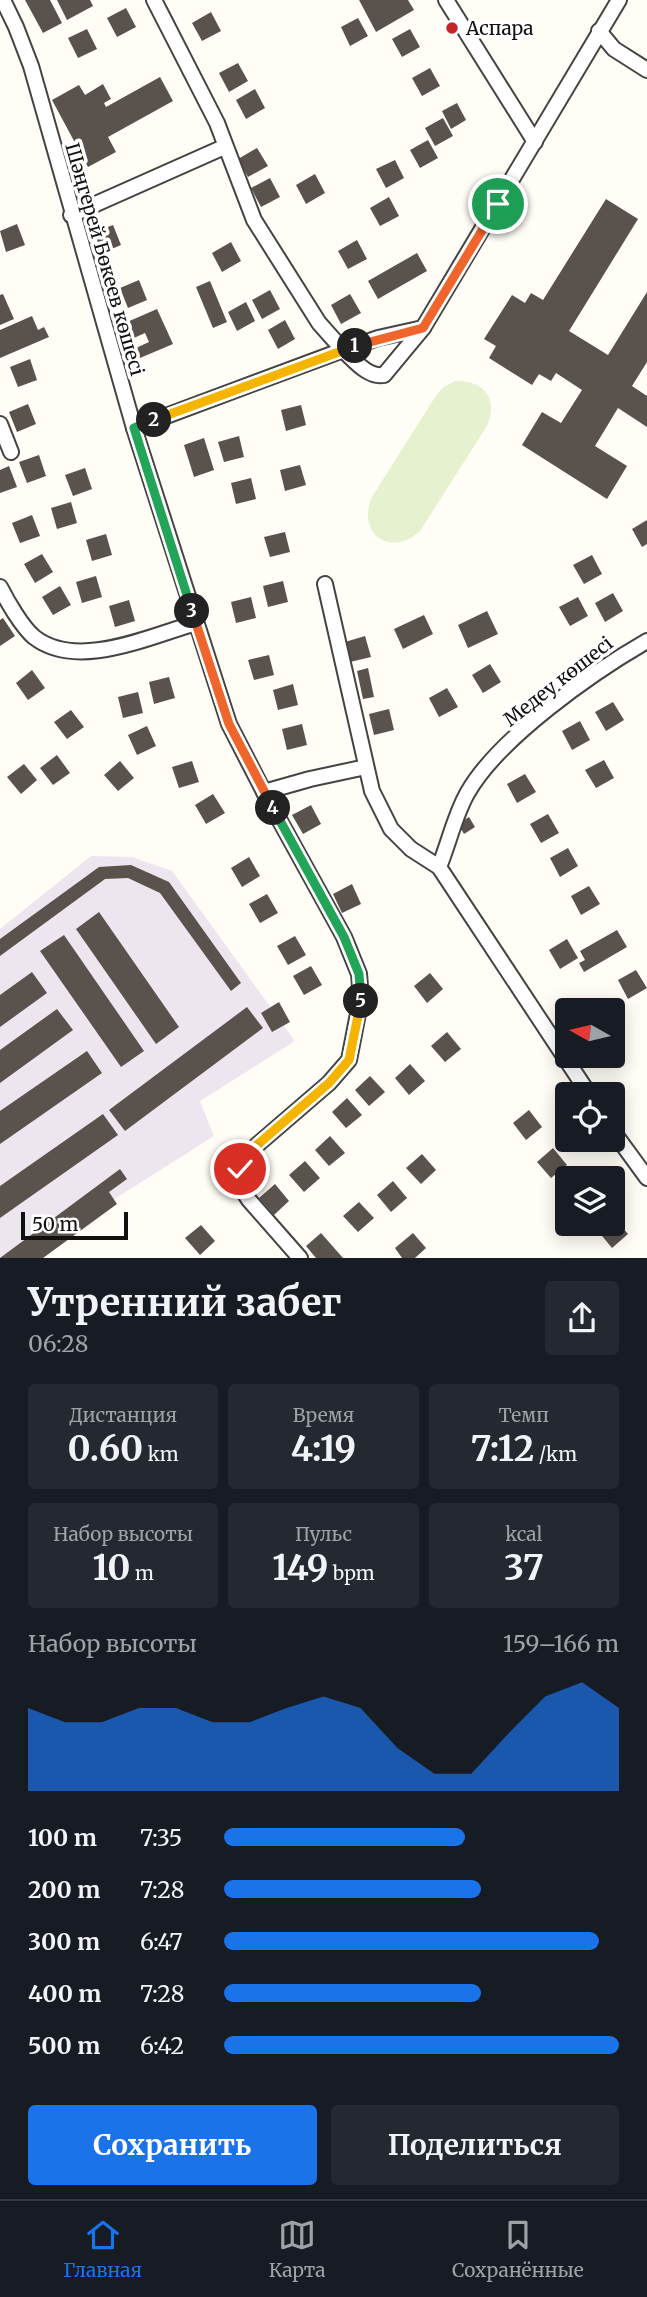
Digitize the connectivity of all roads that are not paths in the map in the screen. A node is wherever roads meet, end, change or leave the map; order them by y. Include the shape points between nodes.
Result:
1 (3, 0) edge
2 (154, 0) edge
3 (446, 0) edge
4 (620, 0) edge
5 (599, 30) junction
6 (647, 70) edge
7 (535, 142) junction
8 (224, 147) junction
9 (71, 215) junction
10 (423, 328) junction
11 (343, 350) junction
12 (0, 424) edge
13 (134, 428) junction
14 (11, 452) dead end
15 (325, 584) dead end
16 (2, 597) edge
17 (196, 623) junction
18 (647, 641) edge
19 (366, 767) junction
20 (264, 792) junction
21 (439, 867) junction
22 (581, 1082) edge
23 (625, 1148) edge
24 (647, 1178) edge
25 (300, 1258) edge

1 - 9 street, Шәңгерей Бөкеев көшесі via 31,66
2 - 8 street via 199,86
3 - 7 street
4 - 5 street
5 - 6 street via 614,49
5 - 7 street
7 - 10 street
8 - 9 street
8 - 11 street via 254,220 319,323
9 - 13 street, Шәңгерей Бөкеев көшесі
10 - 11 street
10 - 11 street via 384,375 371,373
11 - 13 street
12 - 14 street
13 - 17 street, Шәңгерей Бөкеев көшесі
15 - 19 street
16 - 17 street via 33,636 57,649 93,653
17 - 20 street, Шәңгерей Бөкеев көшесі via 229,724
18 - 21 street, Медеу көшесі via 552,705 488,763 467,793
19 - 20 street
19 - 21 street via 391,829
20 - 25 street, Шәңгерей Бөкеев көшесі via 344,937 359,974 361,998 349,1060 257,1145 240,1169 238,1183 249,1200
21 - 22 street
23 - 24 street

